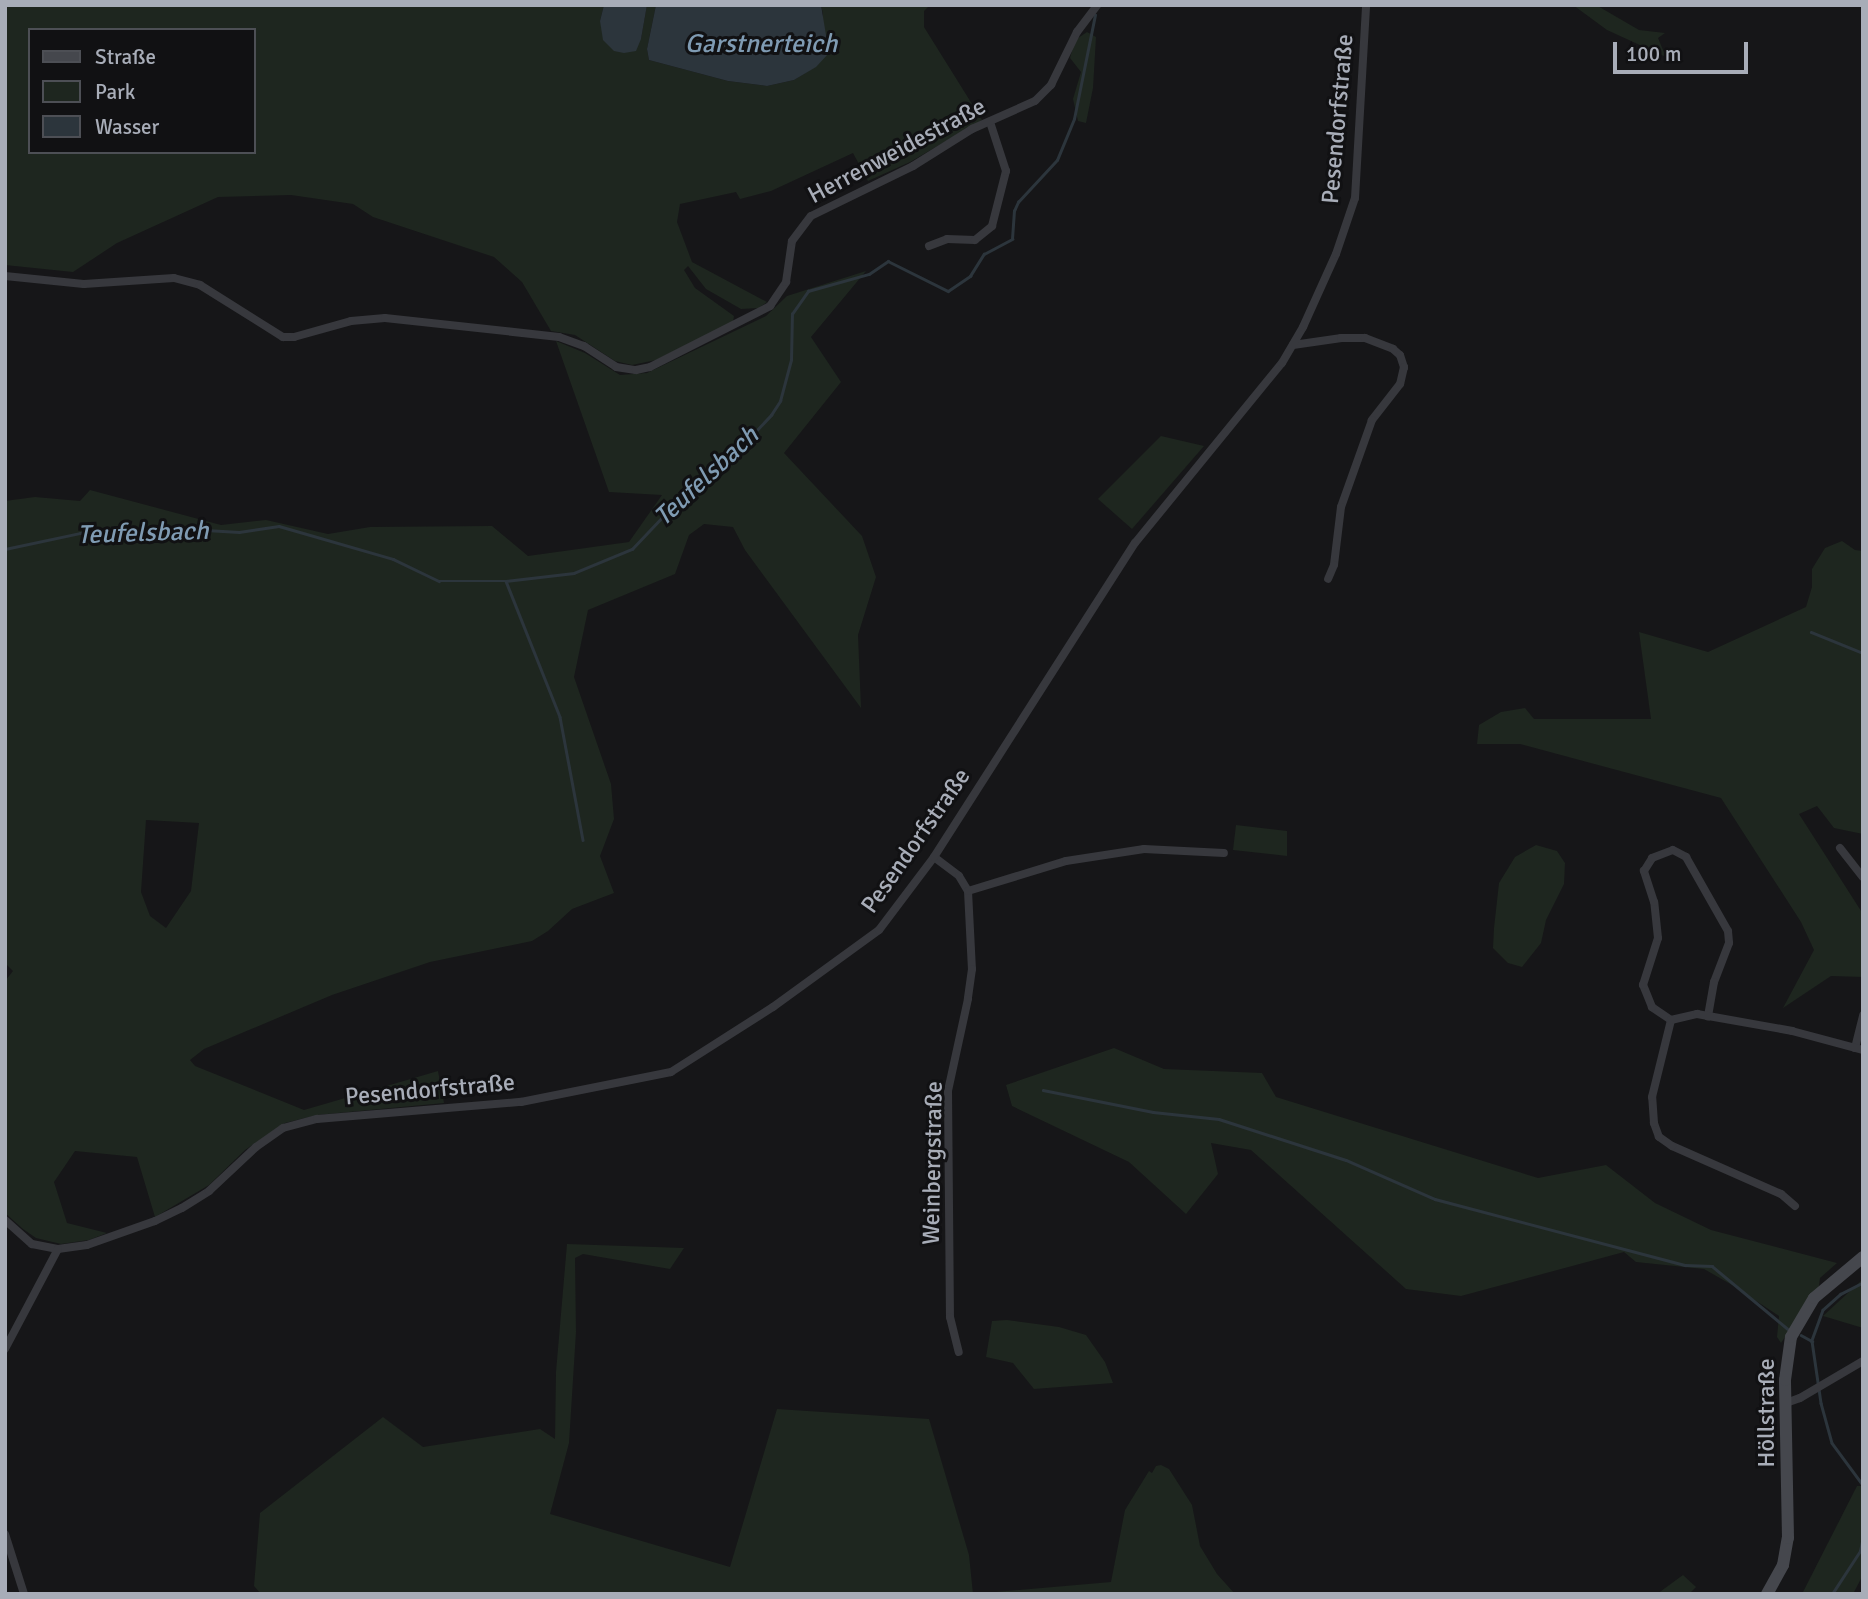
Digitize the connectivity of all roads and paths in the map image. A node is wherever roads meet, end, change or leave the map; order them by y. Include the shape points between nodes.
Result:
1 (1097, 5) edge
2 (1366, 5) edge
3 (990, 122) junction
4 (929, 246) dead end
5 (5, 276) edge
6 (1293, 345) junction
7 (1334, 565) junction
8 (1324, 567) dead end
9 (1328, 579) dead end
10 (1840, 848) dead end
11 (1224, 853) dead end
12 (934, 857) junction
13 (1863, 877) edge
14 (968, 891) junction
15 (1863, 1015) edge
16 (1707, 1016) junction
17 (1671, 1020) junction
18 (1859, 1049) edge
19 (1795, 1206) dead end
20 (5, 1220) edge
21 (58, 1249) junction
22 (1863, 1256) edge
23 (5, 1349) edge
24 (959, 1352) dead end
25 (1863, 1361) edge
26 (1786, 1403) junction
27 (5, 1534) edge
28 (24, 1594) edge
29 (1767, 1594) edge

1 - 3 street, Herrenweidestraße via 1044,93
2 - 6 street, Pesendorfstraße via 1354,198 1336,254
3 - 4 street via 1006,171 992,226 975,240 947,239
3 - 5 street, Herrenweidestraße via 811,216 792,241 786,282 770,306 665,362 636,370 617,367 559,337 396,318 368,318 283,337 200,285 174,278 84,284
6 - 7 street via 1365,338 1393,349 1404,368 1400,384 1372,420 1341,507
6 - 12 street, Pesendorfstraße via 1135,543
7 - 8 street
7 - 9 street
10 - 13 street
11 - 14 street via 1144,849 1066,861
12 - 14 street via 959,876
12 - 21 street, Pesendorfstraße via 879,930 773,1007 671,1072 521,1102 317,1119 284,1128 182,1208 110,1237
14 - 24 street, Weinbergstraße via 972,969 948,1091 950,1317
15 - 18 street
16 - 17 street via 1690,1014
16 - 17 street via 1728,931 1686,858 1673,850 1652,858 1644,871 1658,938 1643,989 1652,1007
16 - 18 street
17 - 19 street via 1652,1097 1659,1137 1781,1194
20 - 21 street via 32,1244
21 - 23 street
22 - 26 street, Höllstraße via 1823,1288 1797,1324 1786,1363
25 - 26 street
26 - 29 street, Höllstraße via 1788,1538 1783,1565
27 - 28 street

